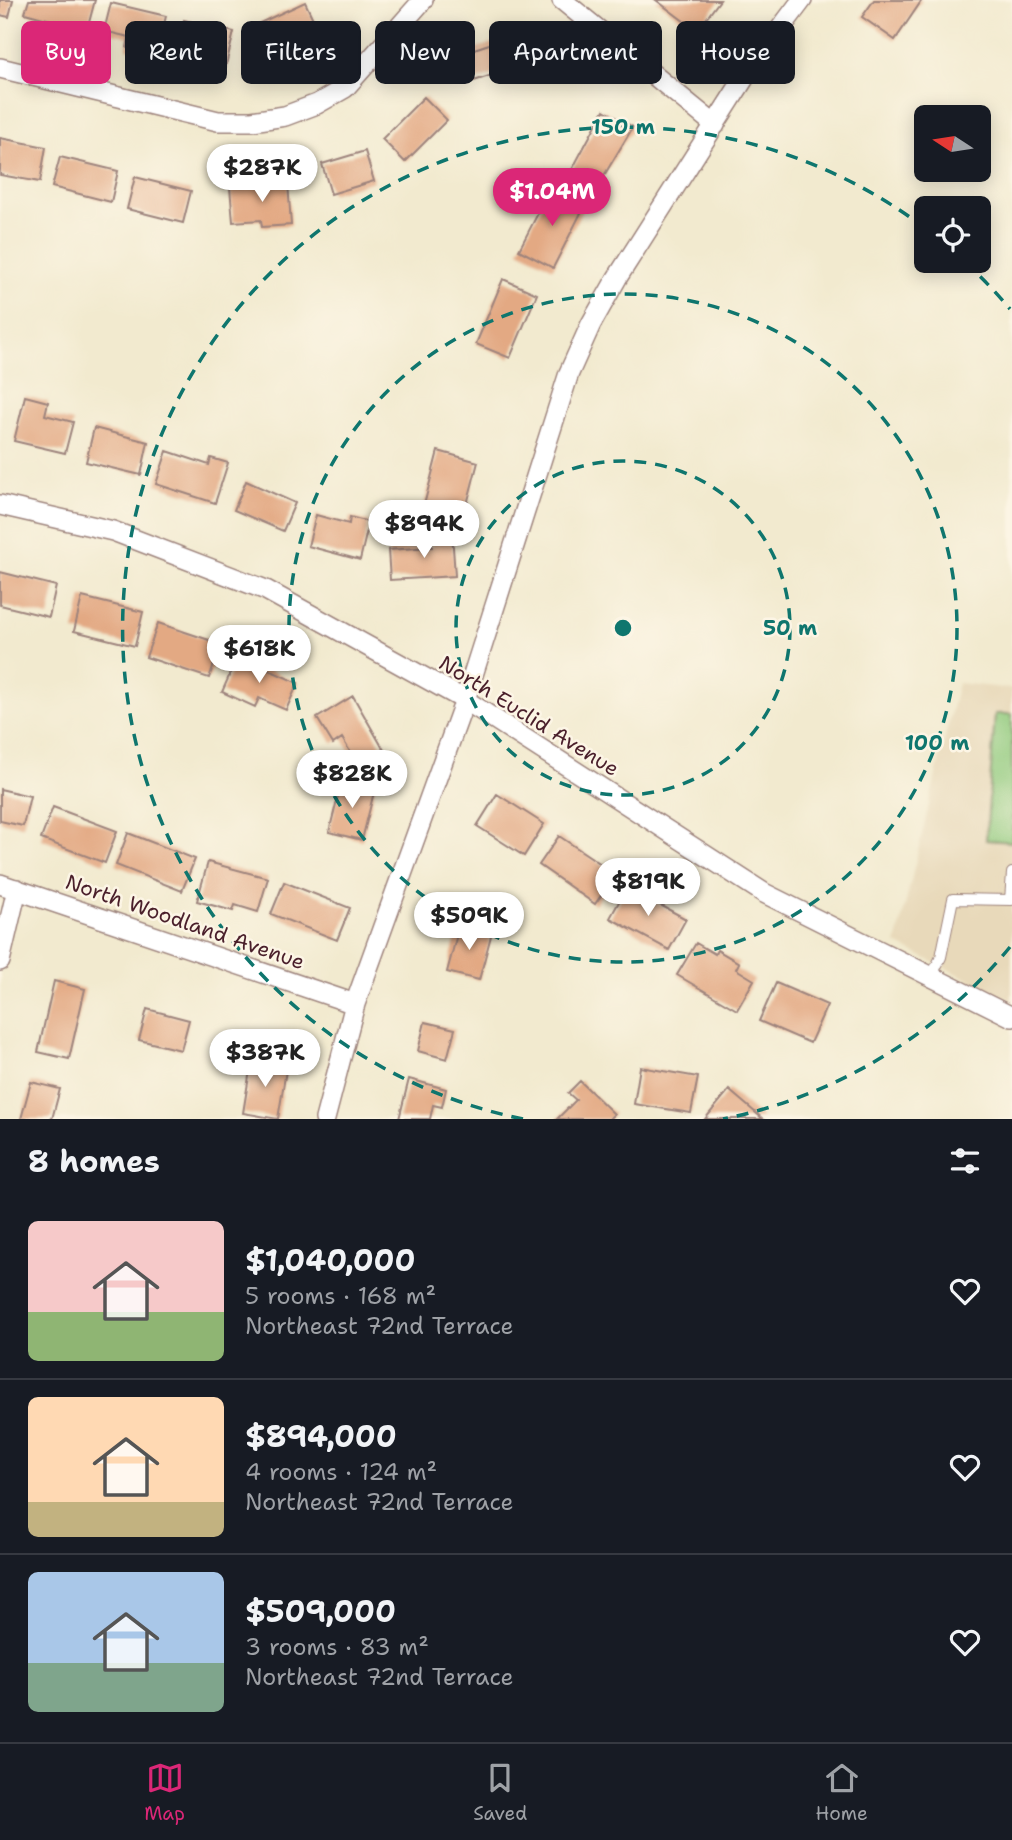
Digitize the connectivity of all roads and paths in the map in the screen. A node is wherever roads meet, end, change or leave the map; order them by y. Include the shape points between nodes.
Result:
1 (423, 0) edge
2 (562, 0) edge
3 (802, 0) edge
4 (0, 68) edge
5 (715, 125) junction
6 (0, 505) edge
7 (465, 700) junction
8 (1012, 873) edge
9 (8, 887) edge
10 (1011, 900) edge
11 (0, 961) edge
12 (931, 977) junction
13 (355, 1004) junction
14 (1012, 1017) edge
15 (325, 1119) edge

1 - 4 street via 345,89 285,116 218,121
2 - 5 street
3 - 5 street
5 - 7 street via 617,278 569,373
6 - 7 street, North Euclid Avenue via 113,531 267,590
7 - 12 street, North Euclid Avenue via 764,893
7 - 13 street
8 - 10 lane
9 - 11 street
9 - 13 street, North Woodland Avenue
10 - 12 lane via 953,899
12 - 14 street, North Euclid Avenue
13 - 15 street

